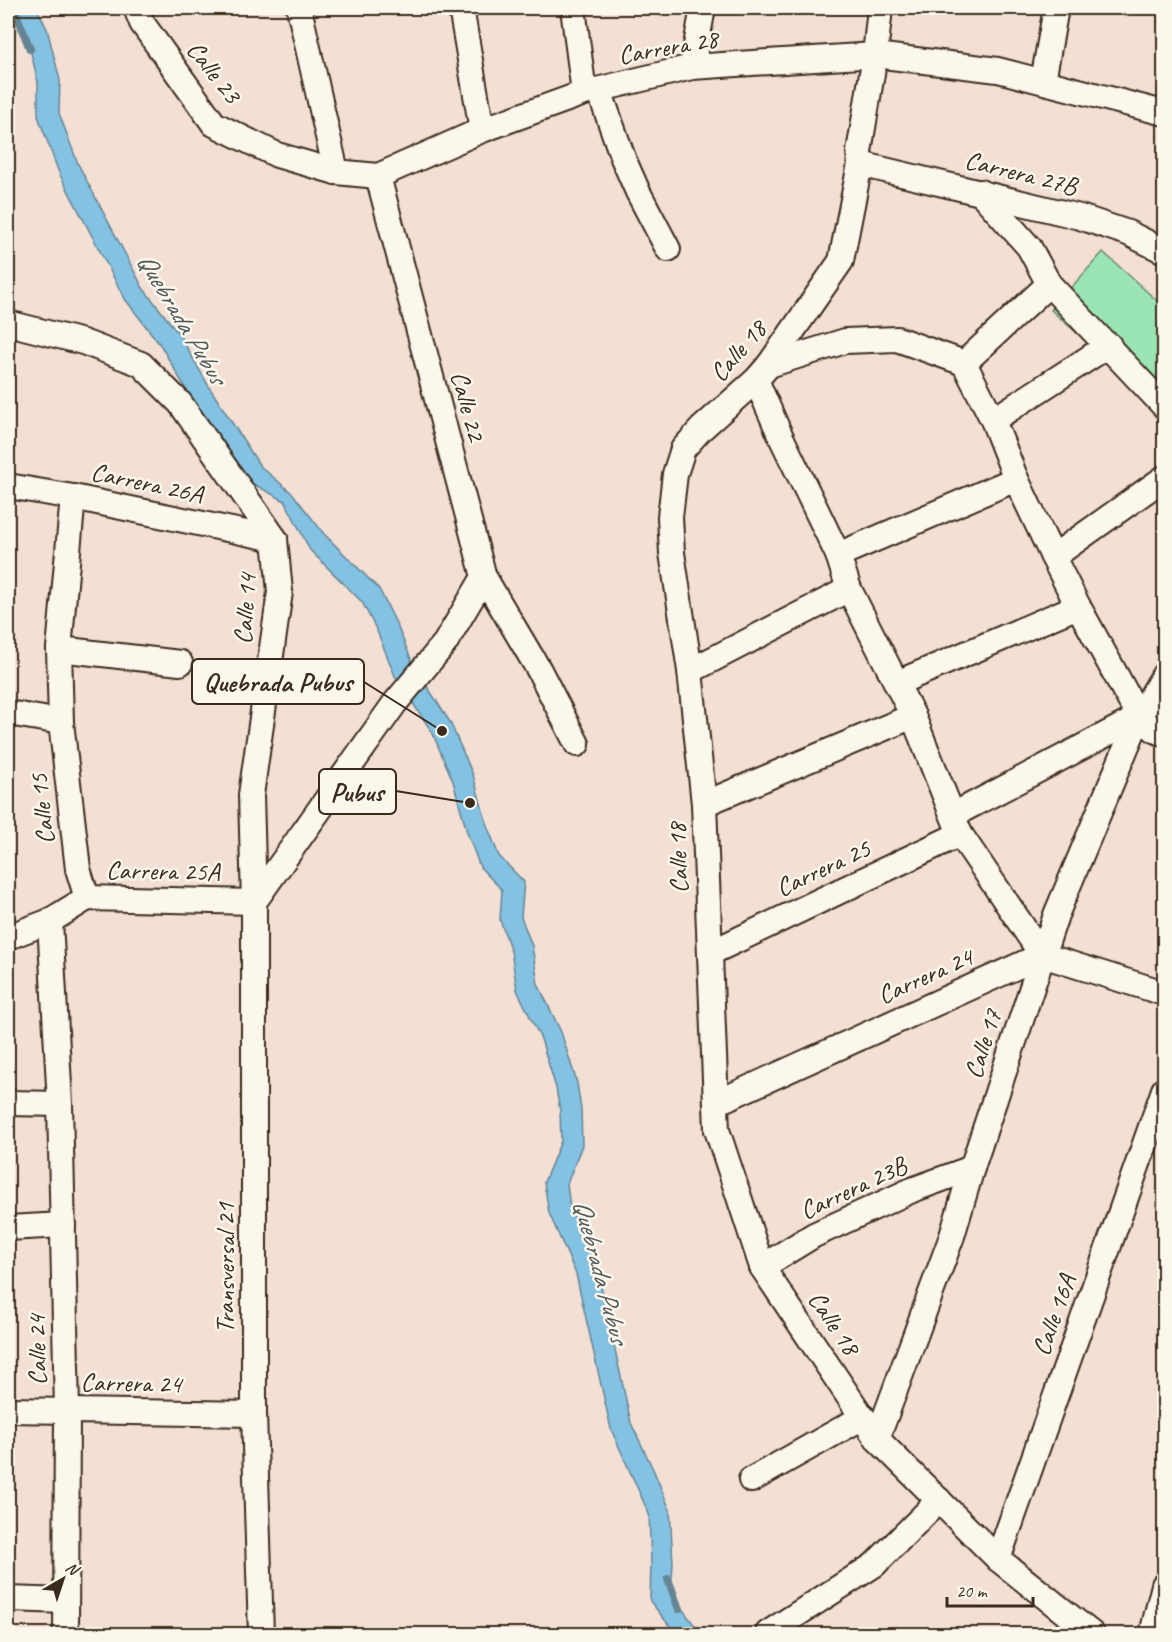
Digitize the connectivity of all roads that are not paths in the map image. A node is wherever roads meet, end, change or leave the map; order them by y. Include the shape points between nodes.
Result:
1 (136, 8) edge
2 (299, 8) edge
3 (461, 8) edge
4 (573, 8) edge
5 (703, 8) edge
6 (880, 8) edge
7 (1056, 8) edge
8 (875, 55) junction
9 (692, 67) junction
10 (1043, 81) junction
11 (591, 91) junction
12 (1164, 113) edge
13 (482, 130) junction
14 (860, 164) junction
15 (336, 172) junction
16 (378, 176) junction
17 (980, 192) junction
18 (668, 249) dead end
19 (1164, 250) edge
20 (1049, 284) junction
21 (8, 323) edge
22 (1109, 345) junction
23 (964, 363) junction
24 (762, 372) junction
25 (1164, 406) edge
26 (993, 420) junction
27 (1164, 478) edge
28 (1016, 479) junction
29 (8, 486) edge
30 (73, 497) junction
31 (275, 539) junction
32 (838, 555) junction
33 (1053, 557) junction
34 (484, 577) junction
35 (849, 589) junction
36 (1078, 606) junction
37 (59, 649) junction
38 (180, 663) dead end
39 (690, 671) junction
40 (1164, 675) edge
41 (897, 683) junction
42 (8, 713) edge
43 (913, 716) junction
44 (1139, 717) junction
45 (61, 722) junction
46 (1164, 734) edge
47 (577, 744) dead end
48 (704, 804) junction
49 (957, 824) junction
50 (87, 898) junction
51 (254, 902) junction
52 (50, 921) junction
53 (8, 937) edge
54 (710, 953) junction
55 (1041, 955) junction
56 (1164, 993) edge
57 (1164, 1090) edge
58 (716, 1102) junction
59 (8, 1103) edge
60 (60, 1104) junction
61 (972, 1168) junction
62 (63, 1225) junction
63 (8, 1228) edge
64 (762, 1267) junction
65 (8, 1410) edge
66 (67, 1411) junction
67 (254, 1414) junction
68 (863, 1417) junction
69 (877, 1439) junction
70 (751, 1480) dead end
71 (939, 1500) junction
72 (998, 1559) junction
73 (1164, 1585) edge
74 (8, 1599) edge
75 (66, 1601) junction
76 (768, 1633) edge
77 (66, 1635) edge
78 (261, 1635) edge
79 (1092, 1635) edge
80 (1152, 1635) edge

1 - 15 street, Calle 23 via 142,23 213,124 276,155
2 - 15 street
3 - 13 street
4 - 11 street
5 - 9 street
6 - 8 street, Calle 18
7 - 10 street
8 - 9 street, Carrera 28
8 - 10 street, Carrera 28 via 998,70
8 - 14 street, Calle 18
9 - 11 street, Carrera 28
10 - 12 street, Carrera 28
11 - 13 street, Carrera 28
11 - 18 street
13 - 16 street, Carrera 28
14 - 17 street, Carrera 27B
14 - 24 street, Calle 18 via 841,261
15 - 16 street, Carrera 28
16 - 34 street, Calle 22
17 - 19 street, Carrera 27B via 1128,232
17 - 20 street via 1029,247
20 - 22 street
20 - 23 street
21 - 31 street, Calle 14 via 83,342 141,364 180,403
22 - 25 street
22 - 26 street
23 - 24 street via 897,339 846,341
23 - 26 street
24 - 32 street via 781,437
24 - 39 street, Calle 18 via 683,449 675,474 670,517 672,553
26 - 28 street
27 - 33 street
28 - 32 street
28 - 33 street
29 - 30 street, Carrera 26A
30 - 31 street, Carrera 26A
30 - 37 street, Calle 15
31 - 51 street, Calle 14 via 280,592 250,795
32 - 35 street
33 - 36 street
34 - 47 street, Calle 22
34 - 51 street via 446,642 395,703
35 - 39 street
35 - 41 street
36 - 41 street
36 - 44 street
37 - 38 street
37 - 45 street, Calle 15
39 - 48 street, Calle 18
40 - 44 street, Calle 17
41 - 43 street
42 - 45 street
43 - 48 street
43 - 49 street
44 - 46 street
44 - 49 street, Carrera 25
44 - 55 street, Calle 17
45 - 50 street, Calle 15 via 78,869
48 - 54 street, Calle 18
49 - 54 street, Carrera 25
49 - 55 street
50 - 51 street, Carrera 25A
50 - 52 street, Carrera 25A
51 - 67 street, Transversal 21
52 - 53 street, Carrera 25A
52 - 60 street, Calle 24
54 - 58 street, Calle 18
55 - 56 street
55 - 58 street, Carrera 24
55 - 61 street, Calle 17
57 - 72 street, Calle 16A
58 - 64 street, Calle 18 via 717,1130
59 - 60 street
60 - 62 street, Calle 24
61 - 64 street, Carrera 23B via 912,1190 814,1235
61 - 69 street, Calle 17 via 952,1236
62 - 63 street
62 - 66 street, Calle 24
64 - 68 street, Calle 18
65 - 66 street, Carrera 24
66 - 67 street, Carrera 24
66 - 75 street, Calle 24
67 - 78 street, Transversal 21
68 - 69 street, Calle 18
68 - 70 street
69 - 71 street, Calle 18
71 - 72 street, Calle 18
71 - 76 street via 873,1565
72 - 79 street, Calle 18
73 - 80 street
74 - 75 street
75 - 77 street, Calle 24

